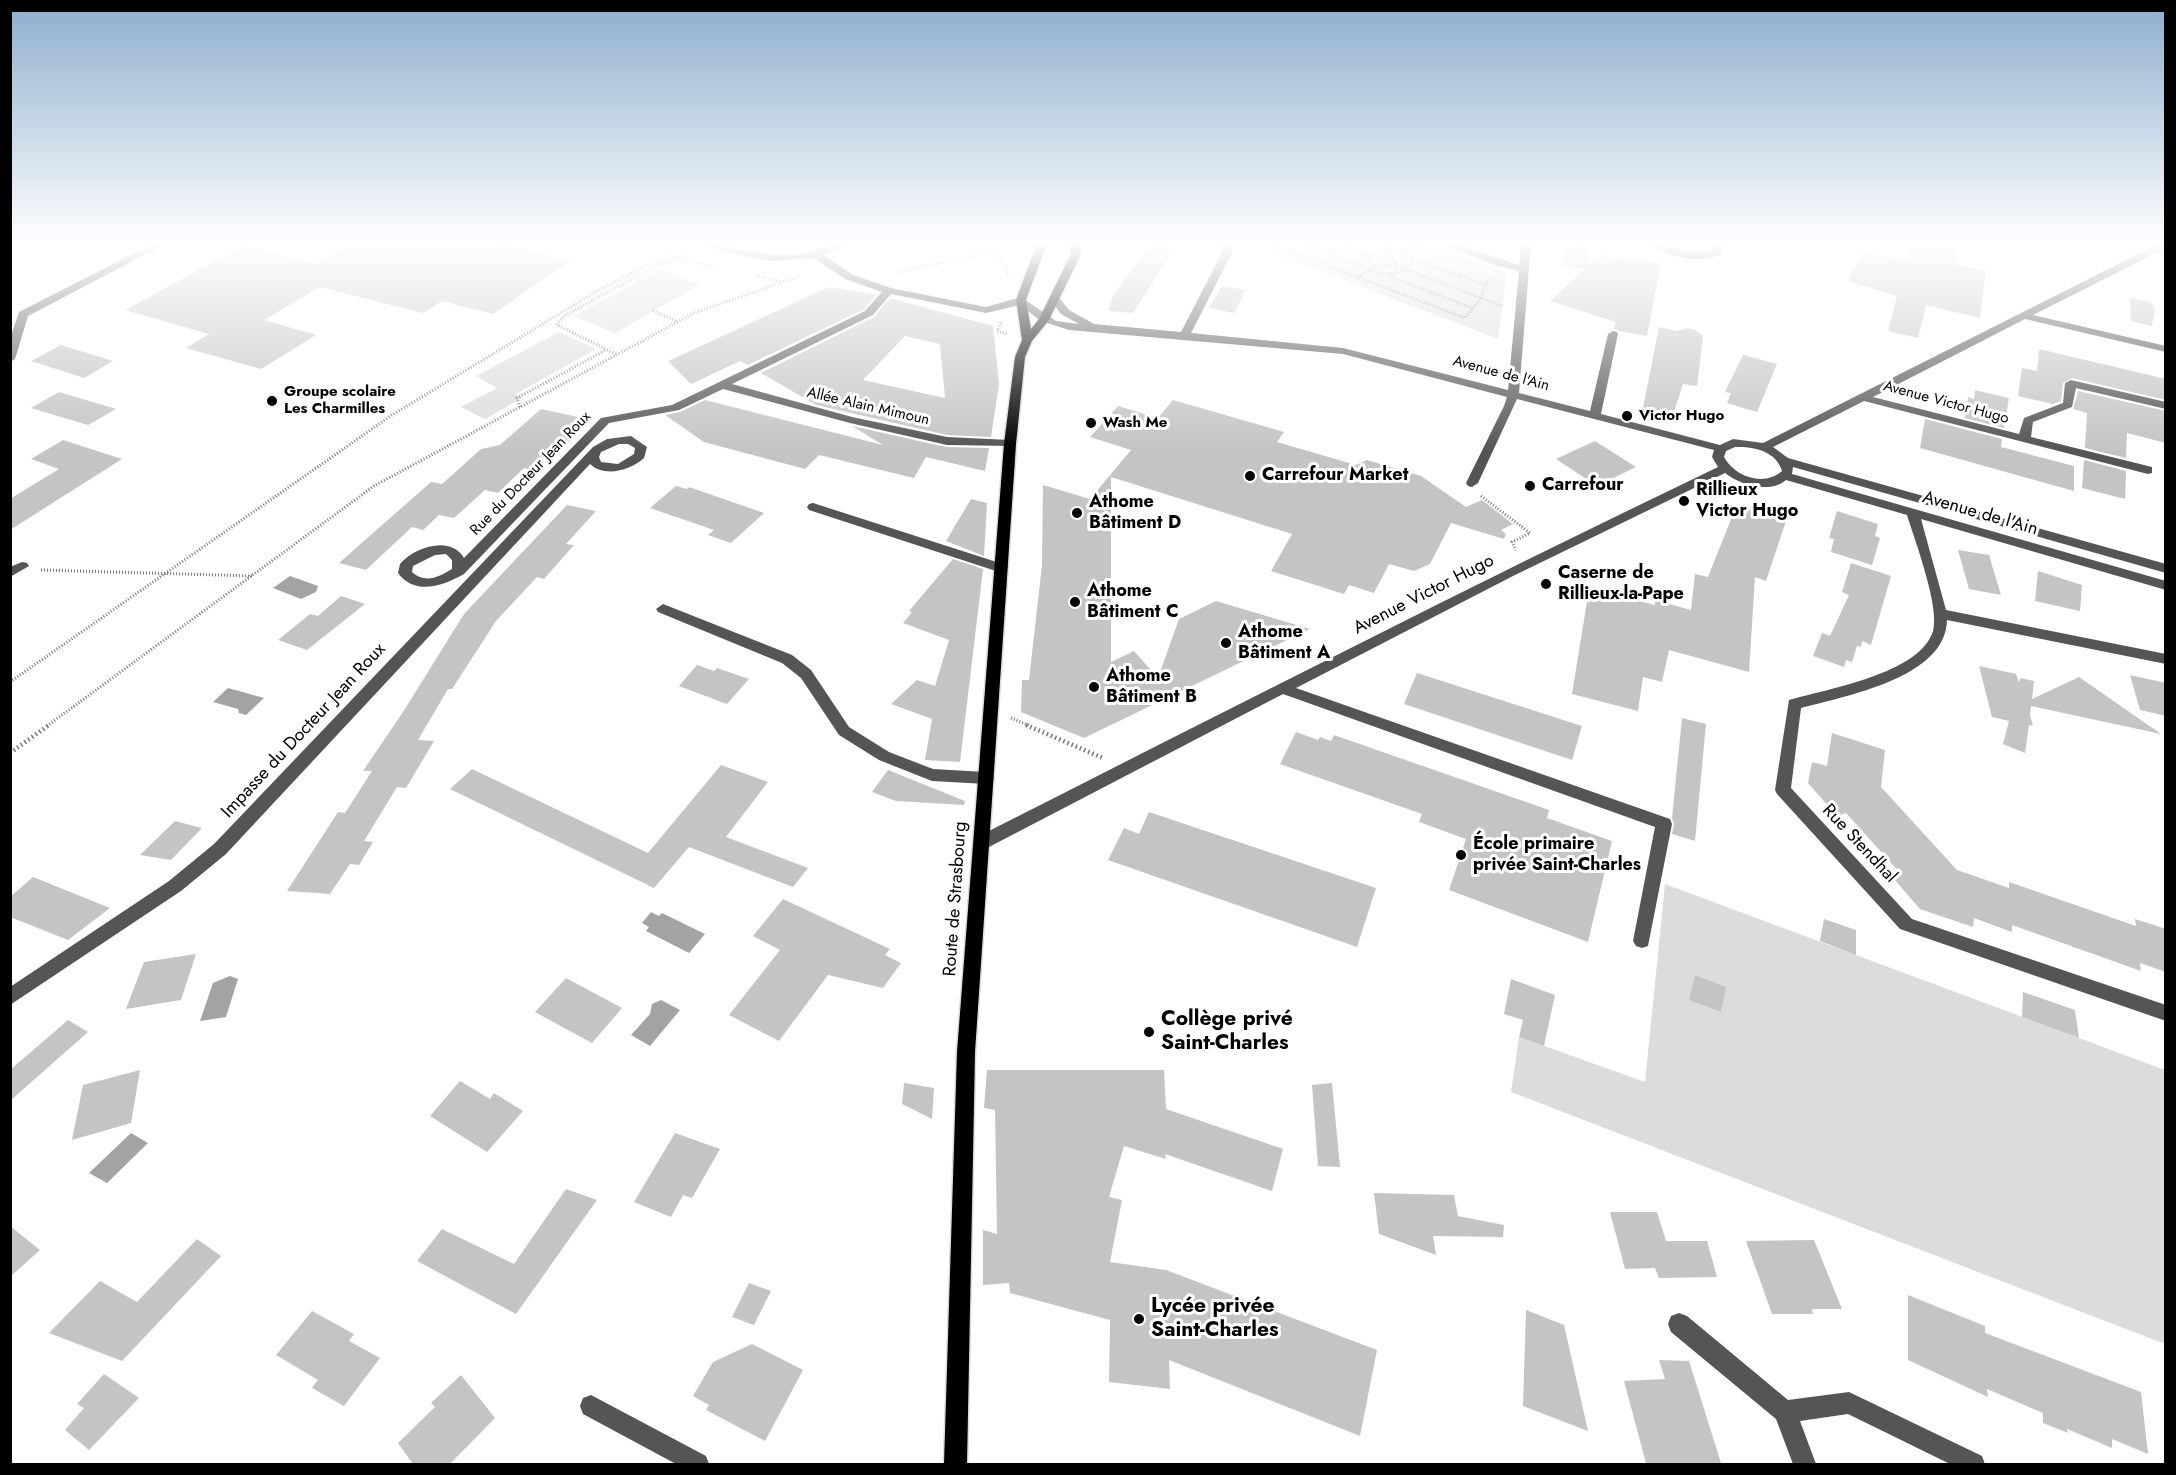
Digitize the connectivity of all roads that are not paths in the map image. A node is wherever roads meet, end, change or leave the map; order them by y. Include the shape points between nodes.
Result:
1 (18, 312) edge
2 (27, 312) edge
3 (870, 312) edge
4 (1023, 312) edge
5 (1035, 312) edge
6 (1048, 312) edge
7 (1065, 312) edge
8 (1197, 312) edge
9 (1519, 312) edge
10 (2031, 312) edge
11 (23, 314) junction
12 (2023, 316) junction
13 (1044, 320) junction
14 (1091, 327) junction
15 (1613, 334) dead end
16 (1185, 335) junction
17 (1027, 340) junction
18 (2166, 349) edge
19 (10, 359) edge
20 (721, 385) junction
21 (1513, 393) junction
22 (1861, 398) junction
23 (2166, 406) edge
24 (1595, 415) junction
25 (2024, 440) junction
26 (1010, 444) junction
27 (1764, 447) junction
28 (1719, 448) junction
29 (593, 454) dead end
30 (1785, 461) junction
31 (1724, 469) junction
32 (2148, 470) dead end
33 (1785, 476) junction
34 (1472, 483) road end
35 (813, 507) dead end
36 (1913, 514) junction
37 (1001, 568) junction
38 (2166, 569) edge
39 (459, 571) dead end
40 (2166, 586) edge
41 (663, 609) dead end
42 (1940, 614) junction
43 (2166, 659) edge
44 (1281, 688) junction
45 (986, 778) junction
46 (983, 842) junction
47 (1642, 941) dead end
48 (10, 997) edge
49 (2166, 1013) edge
50 (1679, 1324) dead end
51 (591, 1406) dead end
52 (1785, 1412) junction
53 (698, 1464) edge
54 (955, 1464) edge
55 (1804, 1464) edge
56 (1974, 1464) edge

1 - 11 street
2 - 11 street
3 - 20 street, Rue du Docteur Jean Roux
4 - 17 main road, Route de Strasbourg
5 - 13 street, Avenue de l'Ain
6 - 13 main road, Route de Strasbourg
7 - 14 street, Avenue de l'Ain
8 - 16 street
9 - 21 street
10 - 12 street, Avenue Victor Hugo
11 - 19 street
12 - 18 street
12 - 22 street, Avenue Victor Hugo
13 - 14 street, Avenue de l'Ain via 1070,328
13 - 17 main road, Route de Strasbourg
14 - 16 street, Avenue de l'Ain
15 - 24 street
16 - 21 street, Avenue de l'Ain via 1343,351
17 - 26 main road, Route de Strasbourg via 1020,357
20 - 26 street, Allée Alain Mimoun via 946,441
20 - 39 street, Rue du Docteur Jean Roux via 675,408 604,420
21 - 24 street, Avenue de l'Ain
21 - 34 street
22 - 25 street, Avenue Victor Hugo
22 - 27 street, Avenue Victor Hugo
23 - 25 street, Avenue Victor Hugo via 2071,383 2068,405 2028,420
24 - 28 street, Avenue de l'Ain
25 - 32 street, Avenue Victor Hugo
26 - 37 main road, Route de Strasbourg
27 - 28 street via 1733,443
27 - 30 street, Avenue de l'Ain
28 - 31 street via 1716,454
29 - 48 street, Impasse du Docteur Jean Roux via 220,849 175,886
30 - 33 street
30 - 38 street, Avenue de l'Ain
31 - 33 street via 1762,483
31 - 44 street, Avenue Victor Hugo
33 - 36 street, Avenue de l'Ain
35 - 37 street
36 - 40 street, Avenue de l'Ain
36 - 42 street
37 - 45 main road, Route de Strasbourg
41 - 45 street via 787,659 806,674 844,731 884,756 932,775
42 - 43 street
42 - 49 street, Rue Stendhal via 1940,632 1913,664 1871,683 1794,704 1783,790 1906,924
44 - 46 street, Avenue Victor Hugo
44 - 47 street via 1664,824
45 - 46 main road, Route de Strasbourg
46 - 54 main road, Route de Strasbourg via 966,1052
50 - 52 street
51 - 53 street
52 - 55 street
52 - 56 street via 1849,1403

